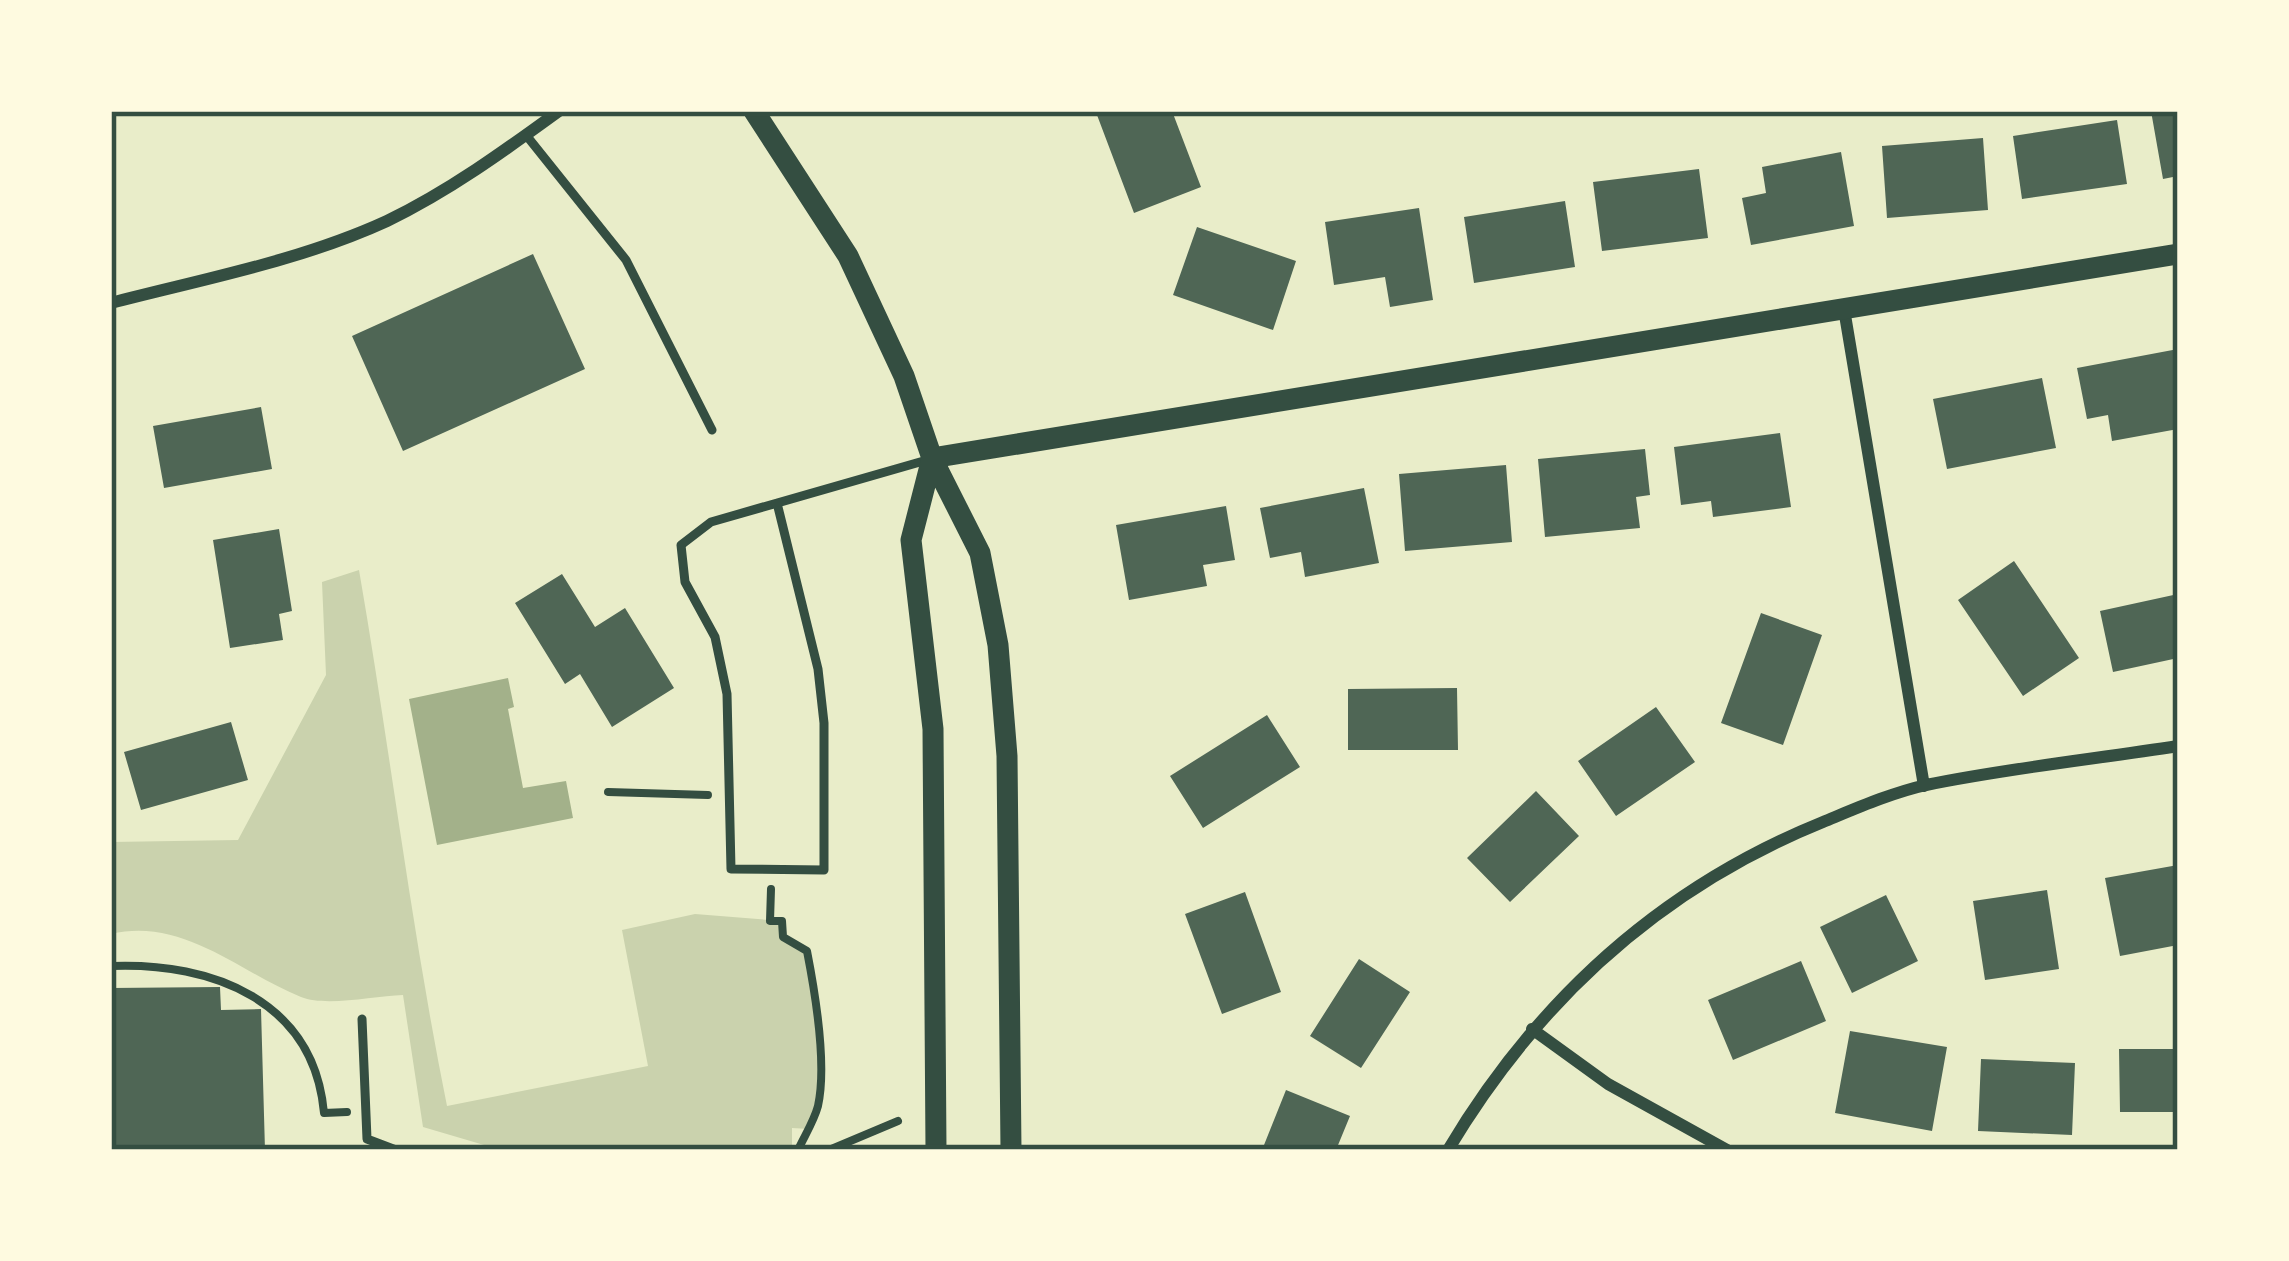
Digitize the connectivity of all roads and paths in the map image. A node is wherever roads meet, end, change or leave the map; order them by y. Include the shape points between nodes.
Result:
1 (559, 111) edge
2 (754, 111) edge
3 (526, 135) junction
4 (2178, 254) edge
5 (111, 303) edge
6 (1844, 309) junction
7 (712, 430) dead end
8 (932, 458) junction
9 (777, 503) junction
10 (2178, 746) edge
11 (1924, 786) junction
12 (608, 792) dead end
13 (729, 796) junction
14 (772, 869) junction
15 (111, 966) edge
16 (362, 1018) dead end
17 (1532, 1028) junction
18 (367, 1112) junction
19 (898, 1121) dead end
20 (396, 1150) edge
21 (798, 1150) edge
22 (829, 1150) edge
23 (936, 1150) edge
24 (1011, 1150) edge
25 (1448, 1150) edge
26 (1727, 1150) edge

1 - 3 street
2 - 8 street via 848,256
3 - 5 street via 384,222 295,255
3 - 7 lane via 626,260
4 - 6 street
6 - 8 street
6 - 11 street
8 - 9 lane
8 - 23 street via 911,540 933,729
8 - 24 street via 980,553 998,645 1007,756
9 - 13 lane via 711,522 681,545 686,582 715,637 724,680
9 - 14 lane via 818,669 824,870
10 - 11 street
11 - 17 street via 1764,845 1694,885 1616,944
12 - 13 path
13 - 14 lane via 731,869
14 - 21 path via 770,921 782,921 784,938 807,951 812,975 822,1086
15 - 18 path via 230,981 275,1008 321,1072 325,1113
16 - 18 lane
17 - 25 street
17 - 26 street via 1608,1084
18 - 20 lane via 367,1138
19 - 22 path

